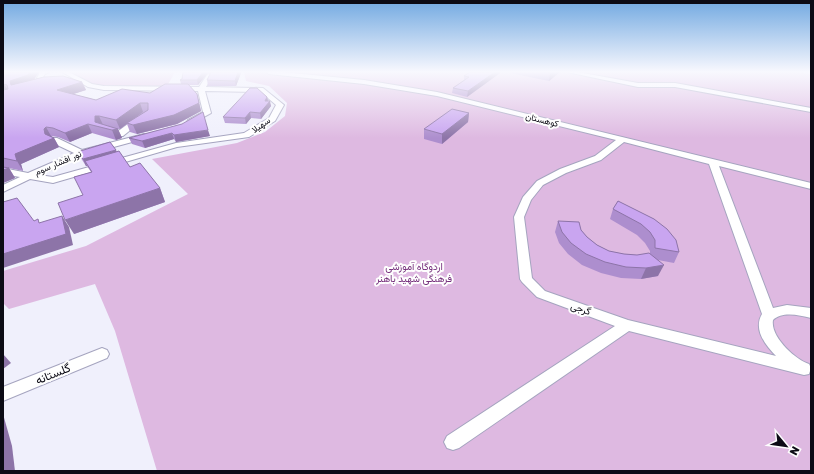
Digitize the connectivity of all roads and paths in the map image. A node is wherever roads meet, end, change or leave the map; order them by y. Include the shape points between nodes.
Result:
1 (202, 94) edge
2 (268, 94) edge
3 (438, 94) edge
4 (725, 94) edge
5 (811, 110) edge
6 (146, 115) edge
7 (181, 127) edge
8 (110, 130) edge
9 (120, 134) junction
10 (150, 135) edge
11 (135, 139) junction
12 (54, 140) edge
13 (622, 140) junction
14 (81, 152) junction
15 (713, 162) junction
16 (3, 171) edge
17 (28, 176) junction
18 (811, 186) edge
19 (3, 189) edge
20 (811, 313) edge
21 (769, 316) junction
22 (627, 325) junction
23 (102, 354) dead end
24 (808, 370) edge
25 (3, 394) edge
26 (453, 442) dead end

1 - 7 street via 207,113
2 - 17 street, سهیلا via 280,104 272,119 246,135 176,145 54,180
3 - 13 street, کوهستان
4 - 5 street
6 - 9 street
8 - 9 street
9 - 11 street
10 - 11 street, نور افشار سوم
11 - 14 street, نور افشار سوم
12 - 14 street
13 - 15 street, کوهستان
13 - 22 street, گرجی via 598,158 540,183 526,200 519,217 526,279 541,294
14 - 17 street, نور افشار سوم
15 - 18 street, کوهستان
15 - 21 street
16 - 17 street
17 - 19 street, نور افشار سوم
20 - 21 street via 790,309 777,310
21 - 24 street via 765,323 767,334 774,346
22 - 24 street, گرجی
22 - 26 street
23 - 25 street, گلستانه

